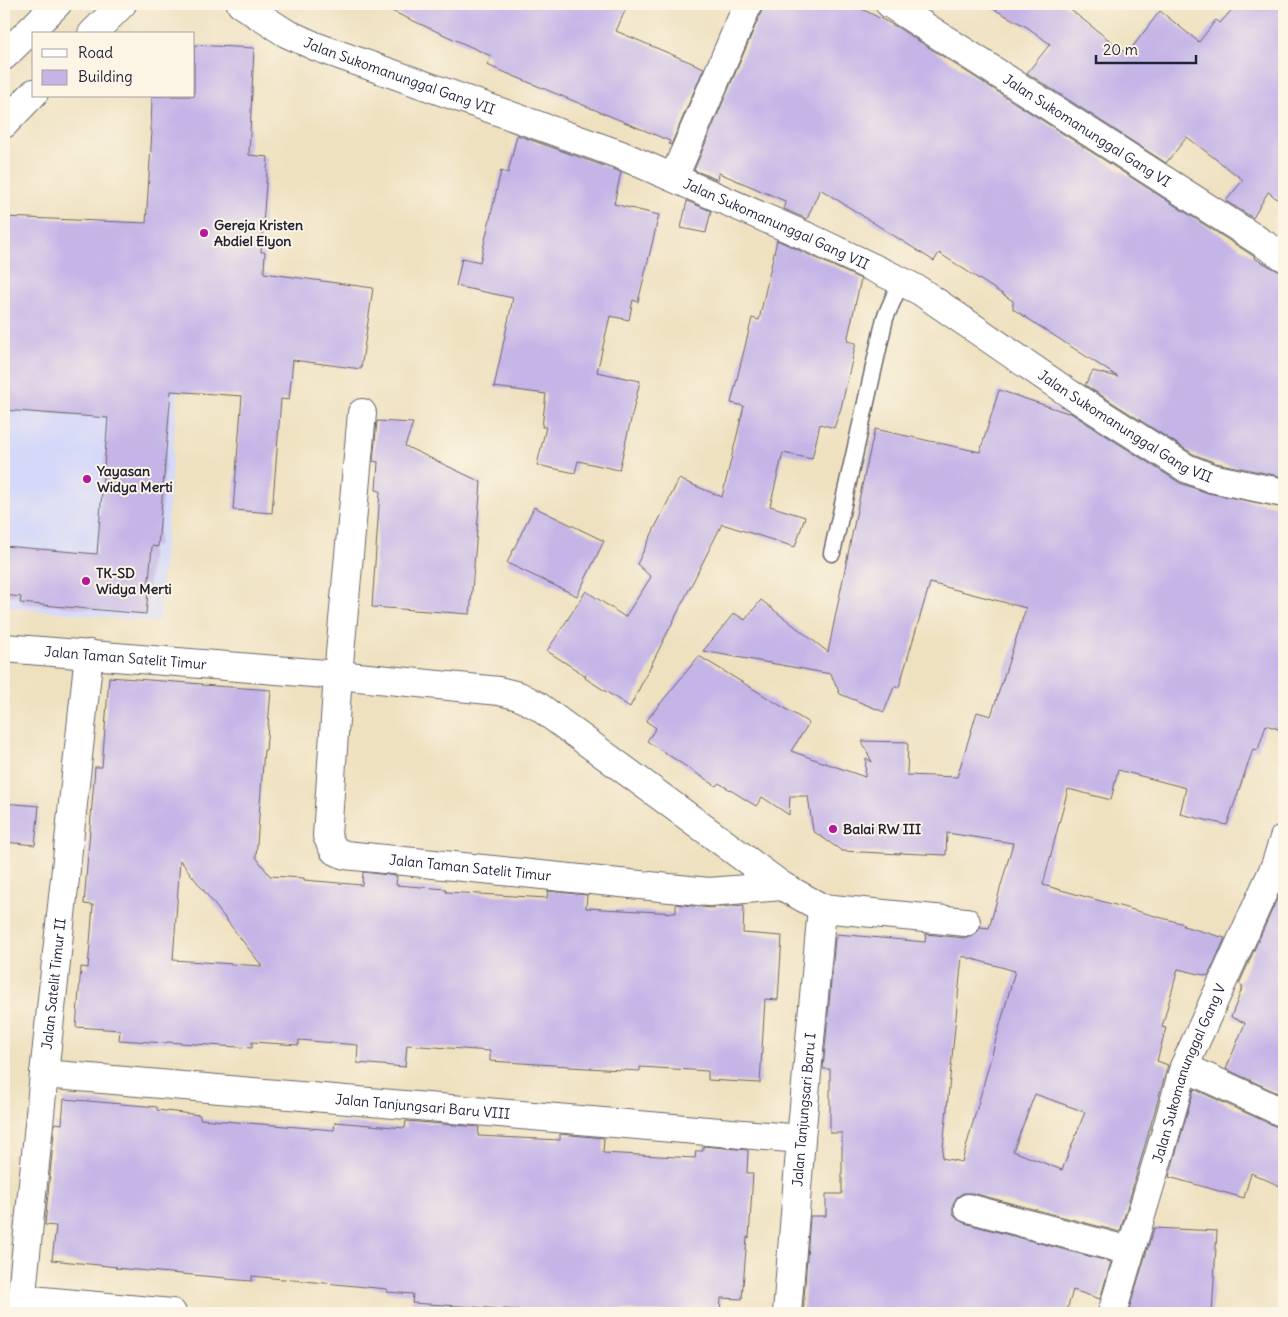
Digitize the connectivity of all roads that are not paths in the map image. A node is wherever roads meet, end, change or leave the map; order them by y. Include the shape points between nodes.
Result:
1 (57, 4) edge
2 (122, 4) edge
3 (241, 4) edge
4 (748, 4) edge
5 (890, 4) edge
6 (94, 32) edge
7 (4, 56) edge
8 (32, 95) edge
9 (4, 124) edge
10 (674, 177) junction
11 (1284, 257) edge
12 (901, 281) junction
13 (362, 413) dead end
14 (1284, 493) edge
15 (832, 553) dead end
16 (4, 648) edge
17 (89, 654) junction
18 (338, 675) junction
19 (1284, 838) edge
20 (782, 886) junction
21 (822, 908) junction
22 (966, 922) dead end
23 (1184, 1067) junction
24 (44, 1074) junction
25 (1284, 1113) edge
26 (801, 1139) junction
27 (968, 1208) dead end
28 (1130, 1251) junction
29 (20, 1306) edge
30 (172, 1313) edge
31 (787, 1313) edge
32 (1112, 1313) edge

1 - 7 street
2 - 6 street
3 - 10 street, Jalan Sukomanunggal Gang VII via 286,33 317,47 622,155
4 - 10 street
5 - 11 street, Jalan Sukomanunggal Gang VI
8 - 9 street
10 - 12 street, Jalan Sukomanunggal Gang VII
12 - 14 street, Jalan Sukomanunggal Gang VII via 1186,468 1212,478
12 - 15 lane via 885,318
13 - 18 street, Jalan Taman Satelit Timur
16 - 17 street, Jalan Taman Satelit Timur
17 - 18 street, Jalan Taman Satelit Timur
17 - 24 street, Jalan Satelit Timur II
18 - 20 street, Jalan Taman Satelit Timur via 499,691 519,696 538,706
18 - 20 street, Jalan Taman Satelit Timur via 327,836 334,850 345,855 709,892
19 - 23 street, Jalan Sukomanunggal Gang V via 1275,866
20 - 21 street, Jalan Taman Satelit Timur
21 - 22 street, Jalan Taman Satelit Timur
21 - 26 street, Jalan Tanjungsari Baru I
23 - 25 street
23 - 28 street, Jalan Sukomanunggal Gang V
24 - 26 street, Jalan Tanjungsari Baru VIII
24 - 29 street, Jalan Satelit Timur II
26 - 31 street, Jalan Tanjungsari Baru I
27 - 28 street
28 - 32 street, Jalan Sukomanunggal Gang V
29 - 30 street

